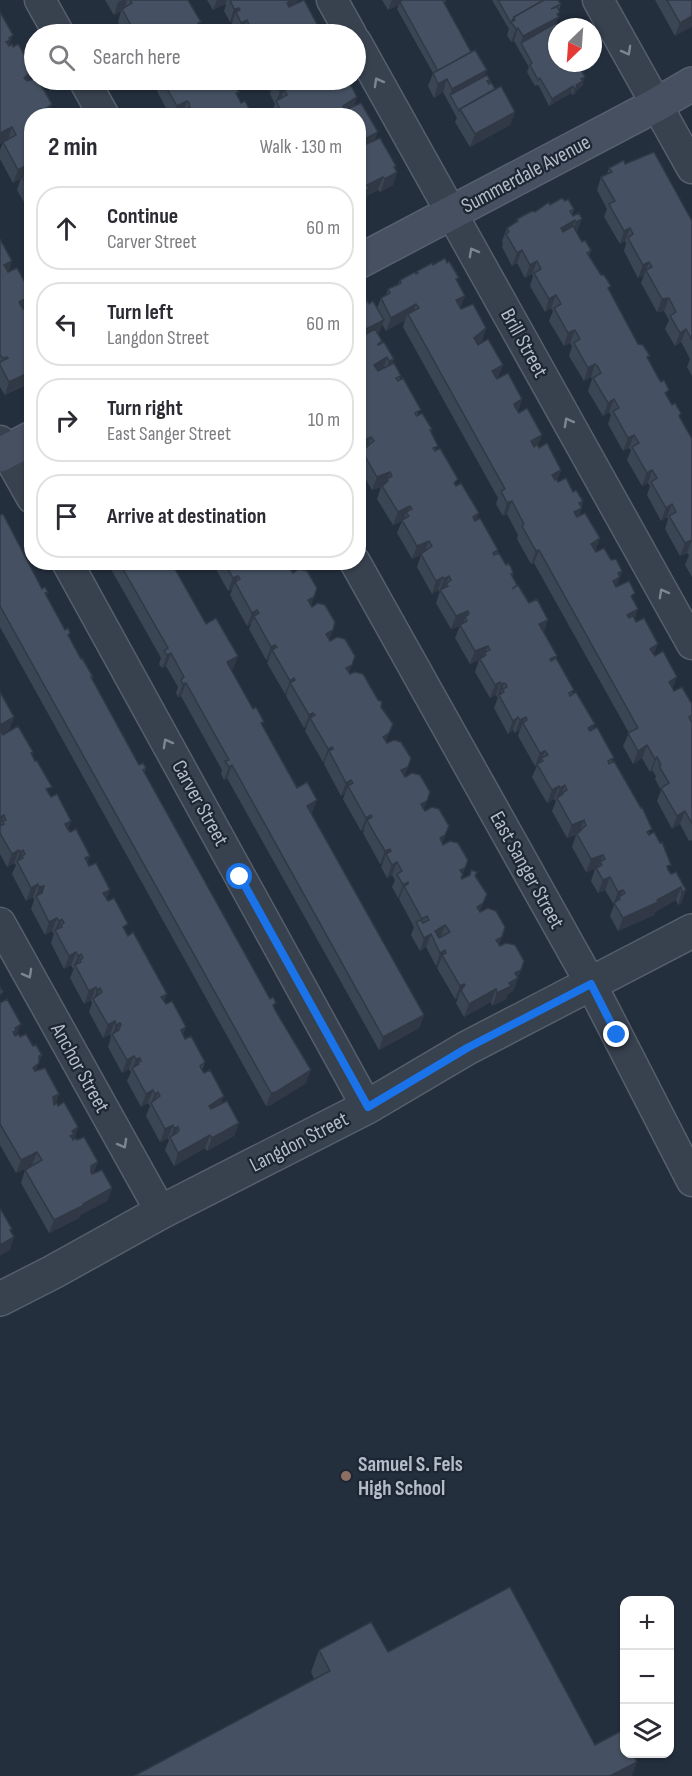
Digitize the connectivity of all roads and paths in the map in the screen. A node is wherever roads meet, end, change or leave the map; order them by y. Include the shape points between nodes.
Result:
1 (40, 0) edge
2 (332, 0) edge
3 (598, 0) edge
4 (53, 24) edge
5 (345, 24) edge
6 (366, 60) edge
7 (692, 84) edge
8 (90, 90) edge
9 (656, 105) junction
10 (100, 108) edge
11 (692, 168) edge
12 (452, 214) junction
13 (366, 258) edge
14 (9, 446) edge
15 (24, 480) edge
16 (71, 570) edge
17 (359, 570) edge
18 (692, 644) edge
19 (0, 923) edge
20 (692, 931) edge
21 (591, 984) junction
22 (368, 1107) junction
23 (692, 1181) edge
24 (161, 1212) junction
25 (0, 1299) edge

1 - 4 street
2 - 5 street
3 -> 9 street
12 -> 6 street, Brill Street
7 - 9 main road, Summerdale Avenue
8 - 10 street
9 - 11 street
9 - 12 main road, Summerdale Avenue
12 - 13 main road, Summerdale Avenue
18 -> 12 street, Brill Street
14 - 15 street
22 -> 16 street, Carver Street
17 - 21 street, East Sanger Street
19 -> 24 street, Anchor Street
20 - 21 street, Langdon Street
21 - 22 street, Langdon Street via 467,1048
21 - 23 street, East Sanger Street
22 - 24 street, Langdon Street
24 - 25 street, Langdon Street

